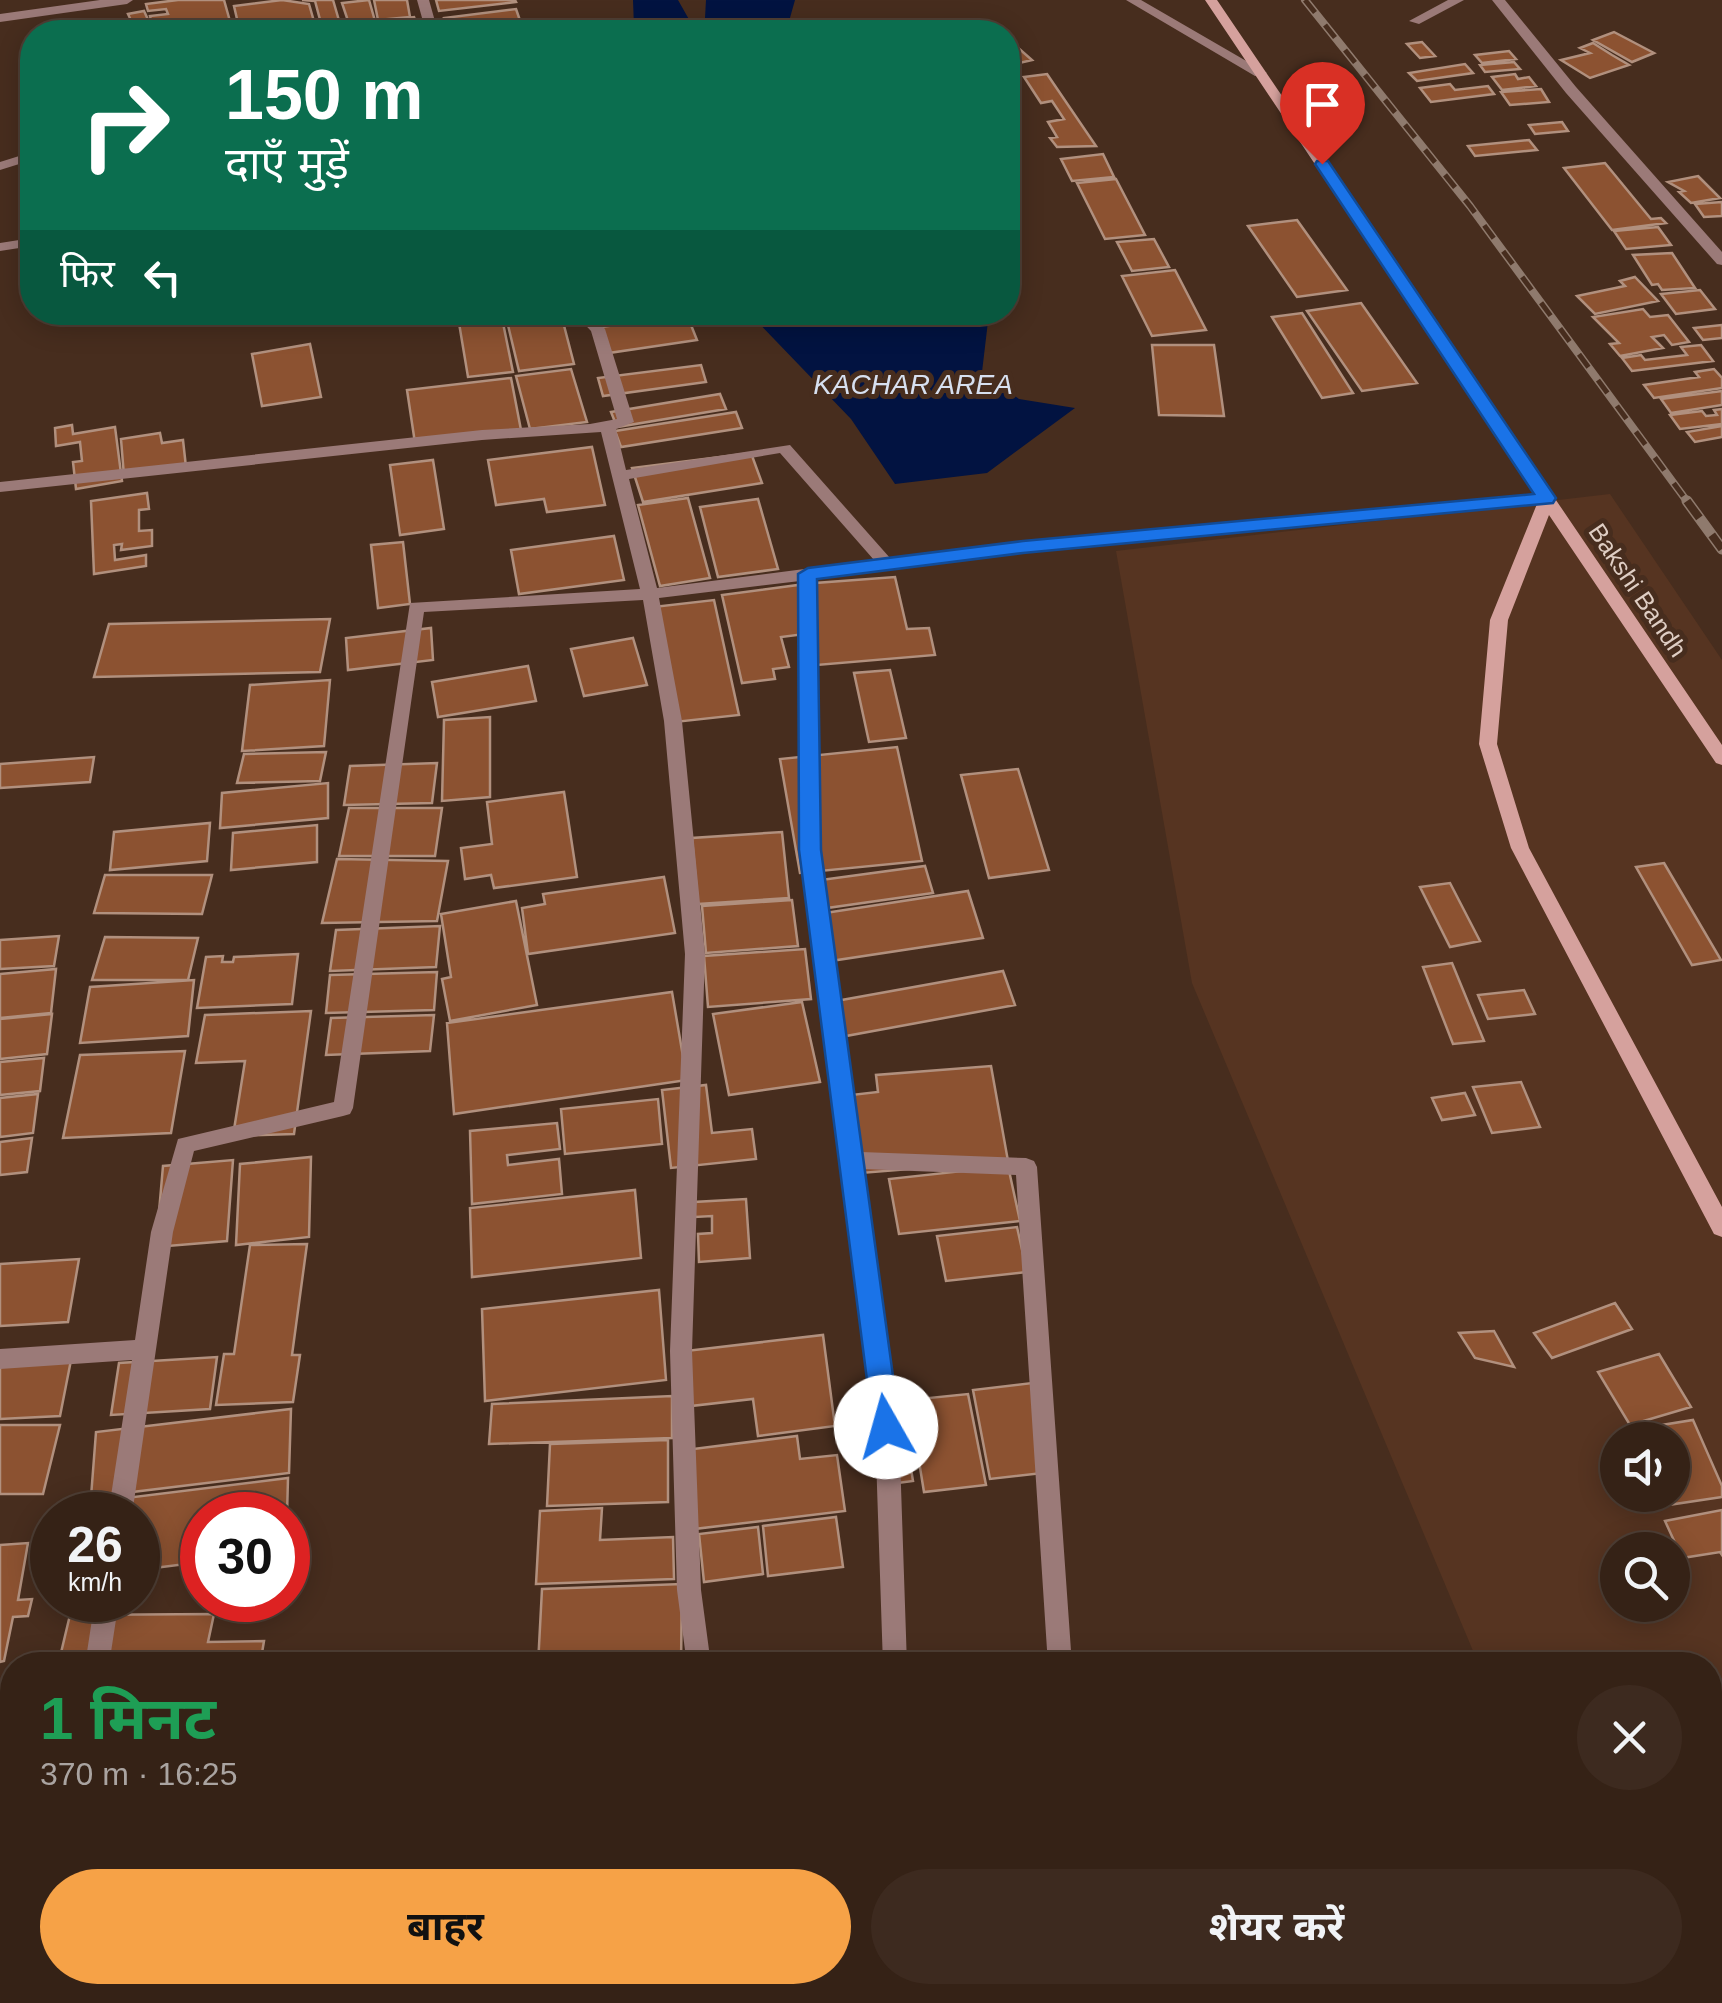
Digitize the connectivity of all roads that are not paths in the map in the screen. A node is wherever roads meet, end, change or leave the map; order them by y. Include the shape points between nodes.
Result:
1 (126, 0) edge
2 (1132, 0) edge
3 (1211, 0) edge
4 (1458, 0) edge
5 (1498, 0) edge
6 (0, 18) edge
7 (1415, 20) dead end
8 (1260, 73) junction
9 (1715, 244) edge
10 (1722, 260) edge
11 (594, 325) edge
12 (606, 426) junction
13 (620, 476) junction
14 (0, 487) edge
15 (1547, 498) junction
16 (886, 564) junction
17 (808, 574) junction
18 (650, 594) junction
19 (1722, 759) edge
20 (851, 1160) junction
21 (1722, 1228) edge
22 (144, 1349) junction
23 (0, 1359) edge
24 (123, 1492) edge
25 (104, 1622) edge
26 (99, 1652) edge
27 (698, 1652) edge
28 (895, 1652) edge
29 (1059, 1652) edge

1 - 6 street
2 - 8 street
3 - 8 main road, Bakshi Bandh
4 - 7 street
5 - 9 street
8 - 15 main road, Bakshi Bandh
9 - 10 street
11 - 12 street via 626,422
12 - 13 street
12 - 14 street
13 - 16 street via 784,448
13 - 18 street
15 - 16 street
15 - 19 main road, Bakshi Bandh
15 - 21 main road via 1499,620 1488,744 1520,848
16 - 17 street
17 - 18 street
17 - 20 street via 810,850
18 - 22 street via 416,607 343,1108 185,1144 162,1232
18 - 27 street via 673,721 695,954 680,1351 689,1590
20 - 28 street via 886,1427
20 - 29 street via 1026,1167
22 - 23 street
22 - 24 street
25 - 26 street

